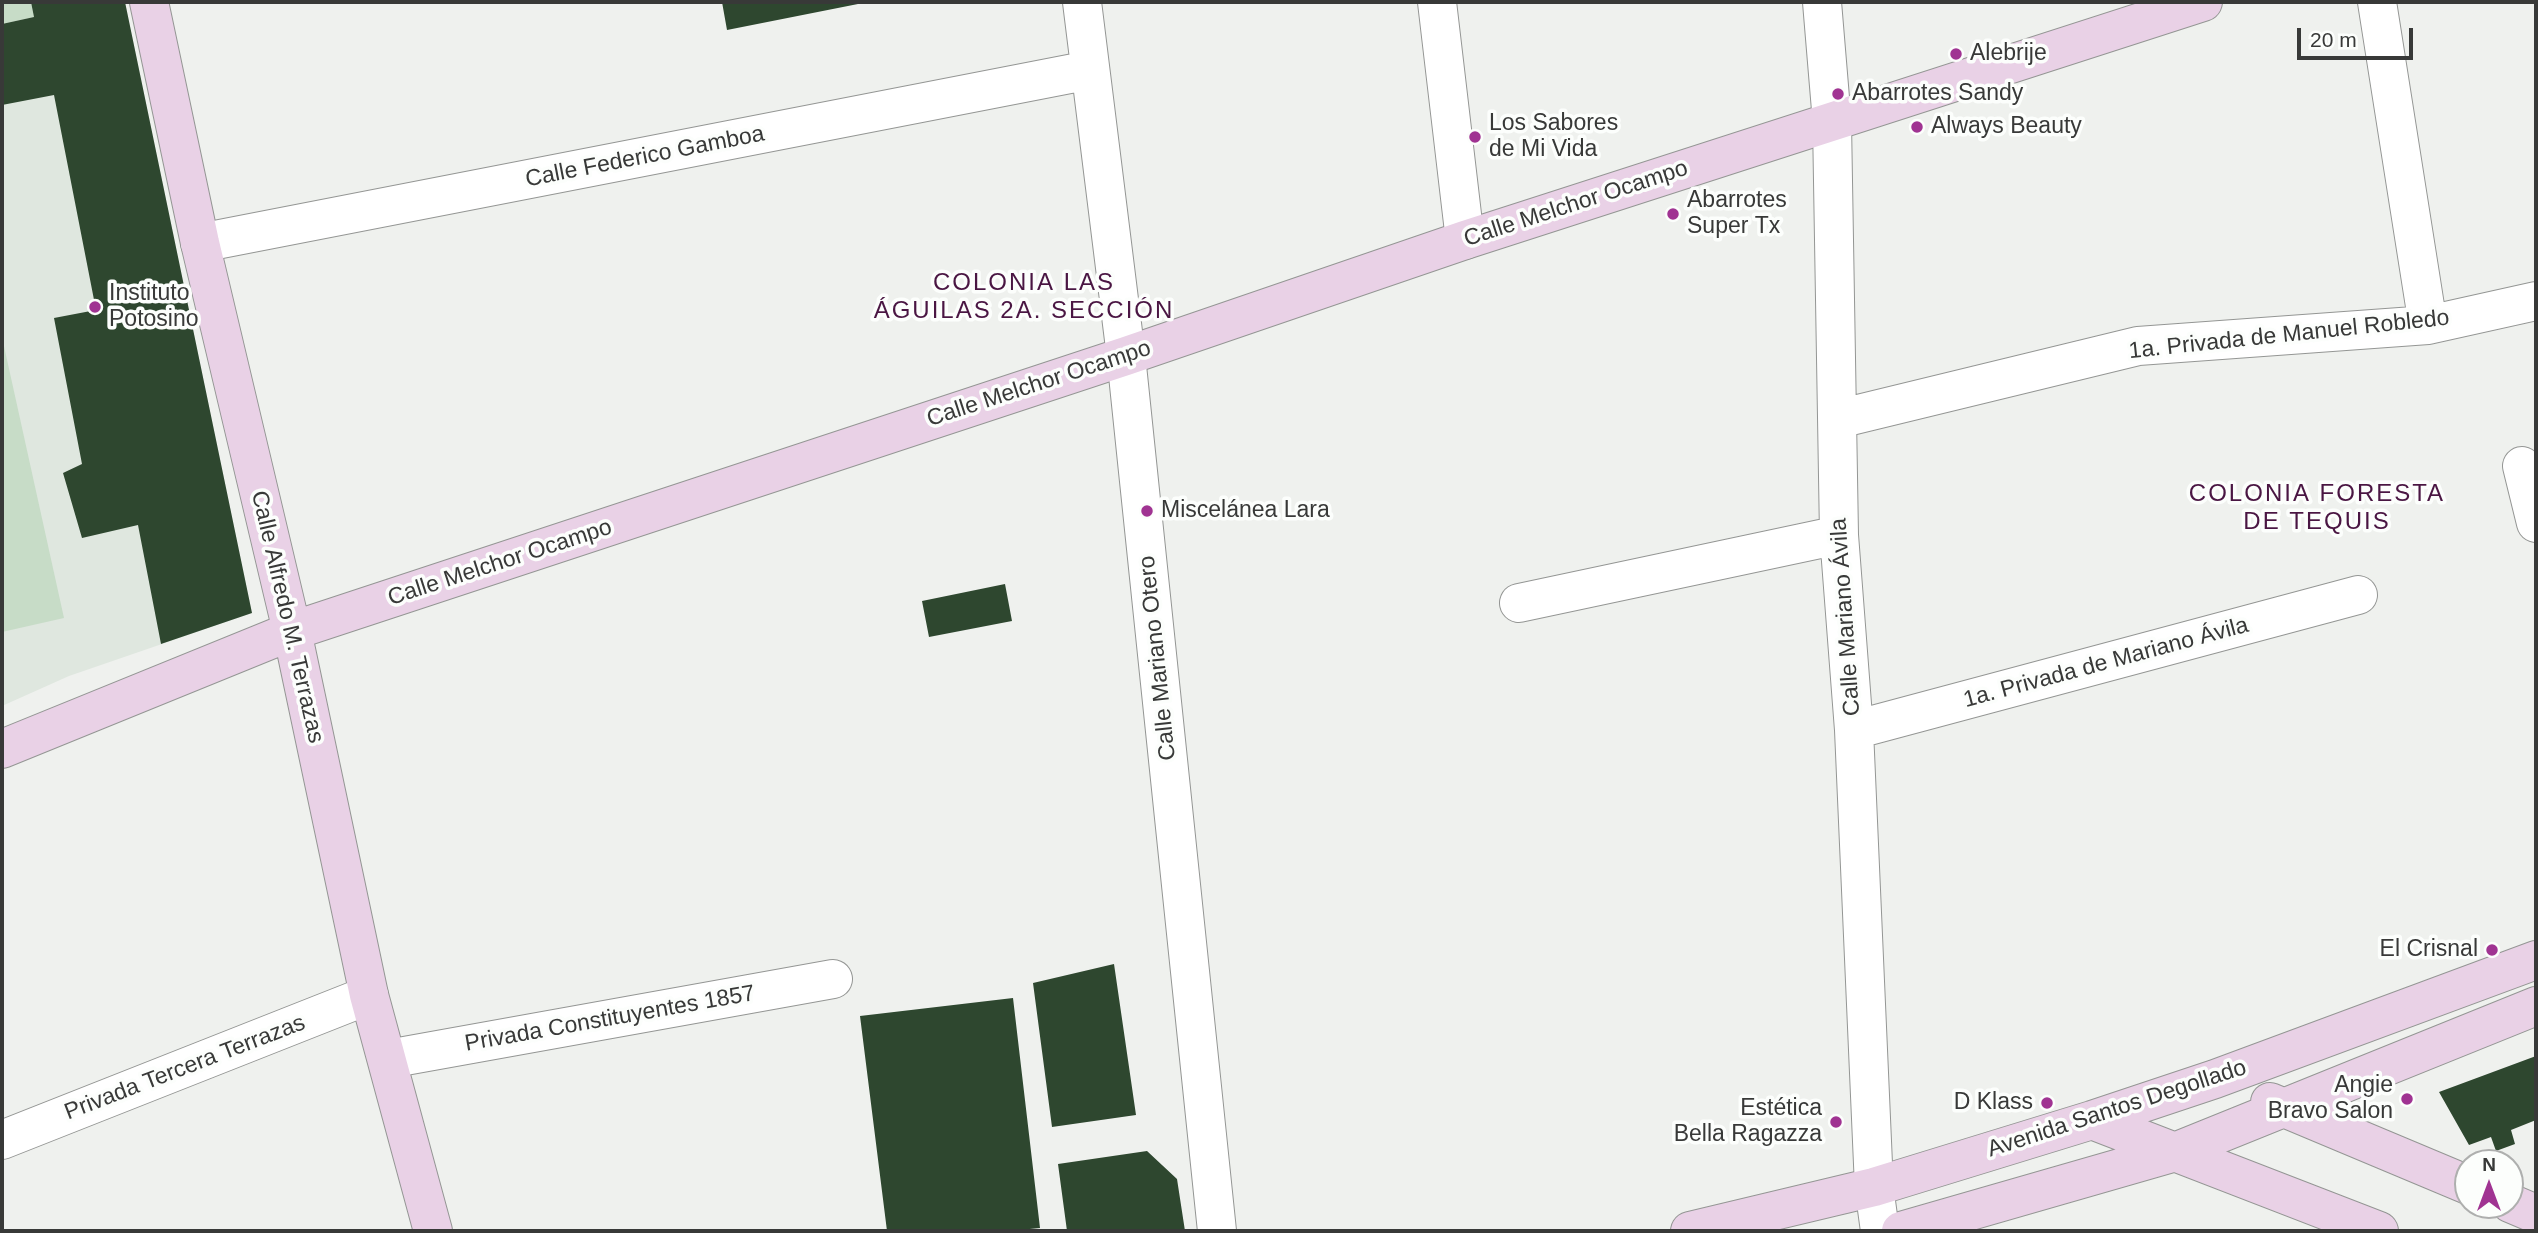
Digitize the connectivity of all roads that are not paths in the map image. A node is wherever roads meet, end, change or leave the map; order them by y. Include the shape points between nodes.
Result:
1 (149, 2) edge
2 (1082, 2) edge
3 (1437, 2) edge
4 (1822, 2) edge
5 (2203, 2) edge
6 (2377, 2) edge
7 (1090, 70) junction
8 (1832, 122) junction
9 (1465, 240) junction
10 (200, 243) junction
11 (2536, 301) edge
12 (2428, 325) junction
13 (1126, 356) junction
14 (1838, 419) junction
15 (2522, 466) dead end
16 (2536, 523) edge
17 (1839, 535) junction
18 (2358, 595) dead end
19 (1519, 603) dead end
20 (292, 631) junction
21 (1854, 730) junction
22 (2, 749) edge
23 (2536, 960) edge
24 (833, 979) dead end
25 (369, 995) junction
26 (2536, 1006) edge
27 (388, 1059) junction
28 (2215, 1079) junction
29 (2281, 1107) junction
30 (2092, 1120) junction
31 (2, 1140) edge
32 (2172, 1153) junction
33 (2454, 1179) edge
34 (1874, 1187) junction
35 (433, 1231) edge
36 (1217, 1231) edge
37 (1690, 1231) edge
38 (1880, 1231) edge
39 (1901, 1231) edge
40 (2379, 1231) edge

1 - 10 street, Calle Alfredo M. Terrazas
2 - 7 street, Calle Mariano Otero
3 - 9 street
4 - 8 street, Calle Mariano Ávila
5 - 8 street, Calle Melchor Ocampo
6 - 12 street
7 - 10 street, Calle Federico Gamboa
7 - 13 street, Calle Mariano Otero
8 - 9 street, Calle Melchor Ocampo
8 - 14 street, Calle Mariano Ávila
9 - 13 street, Calle Melchor Ocampo
10 - 20 street, Calle Alfredo M. Terrazas
11 - 12 street, 1a. Privada de Manuel Robledo
12 - 14 street, 1a. Privada de Manuel Robledo via 2138,346
13 - 20 street, Calle Melchor Ocampo
13 - 36 street, Calle Mariano Otero
14 - 17 street, Calle Mariano Ávila
15 - 16 street
17 - 19 street
17 - 21 street, Calle Mariano Ávila
18 - 21 street, 1a. Privada de Mariano Ávila
20 - 22 street, Calle Melchor Ocampo
20 - 25 street, Calle Alfredo M. Terrazas
21 - 34 street, Calle Mariano Ávila
23 - 28 street, Avenida Santos Degollado
24 - 27 street, Privada Constituyentes 1857
25 - 27 street, Calle Alfredo M. Terrazas
25 - 31 street, Privada Tercera Terrazas
26 - 29 street
27 - 35 street, Calle Alfredo M. Terrazas
28 - 29 street
28 - 30 street, Avenida Santos Degollado
29 - 32 street
29 - 33 street
30 - 32 street
30 - 34 street, Avenida Santos Degollado
32 - 39 street
32 - 40 street
34 - 37 street, Avenida Santos Degollado
34 - 38 street, Calle Mariano Ávila

